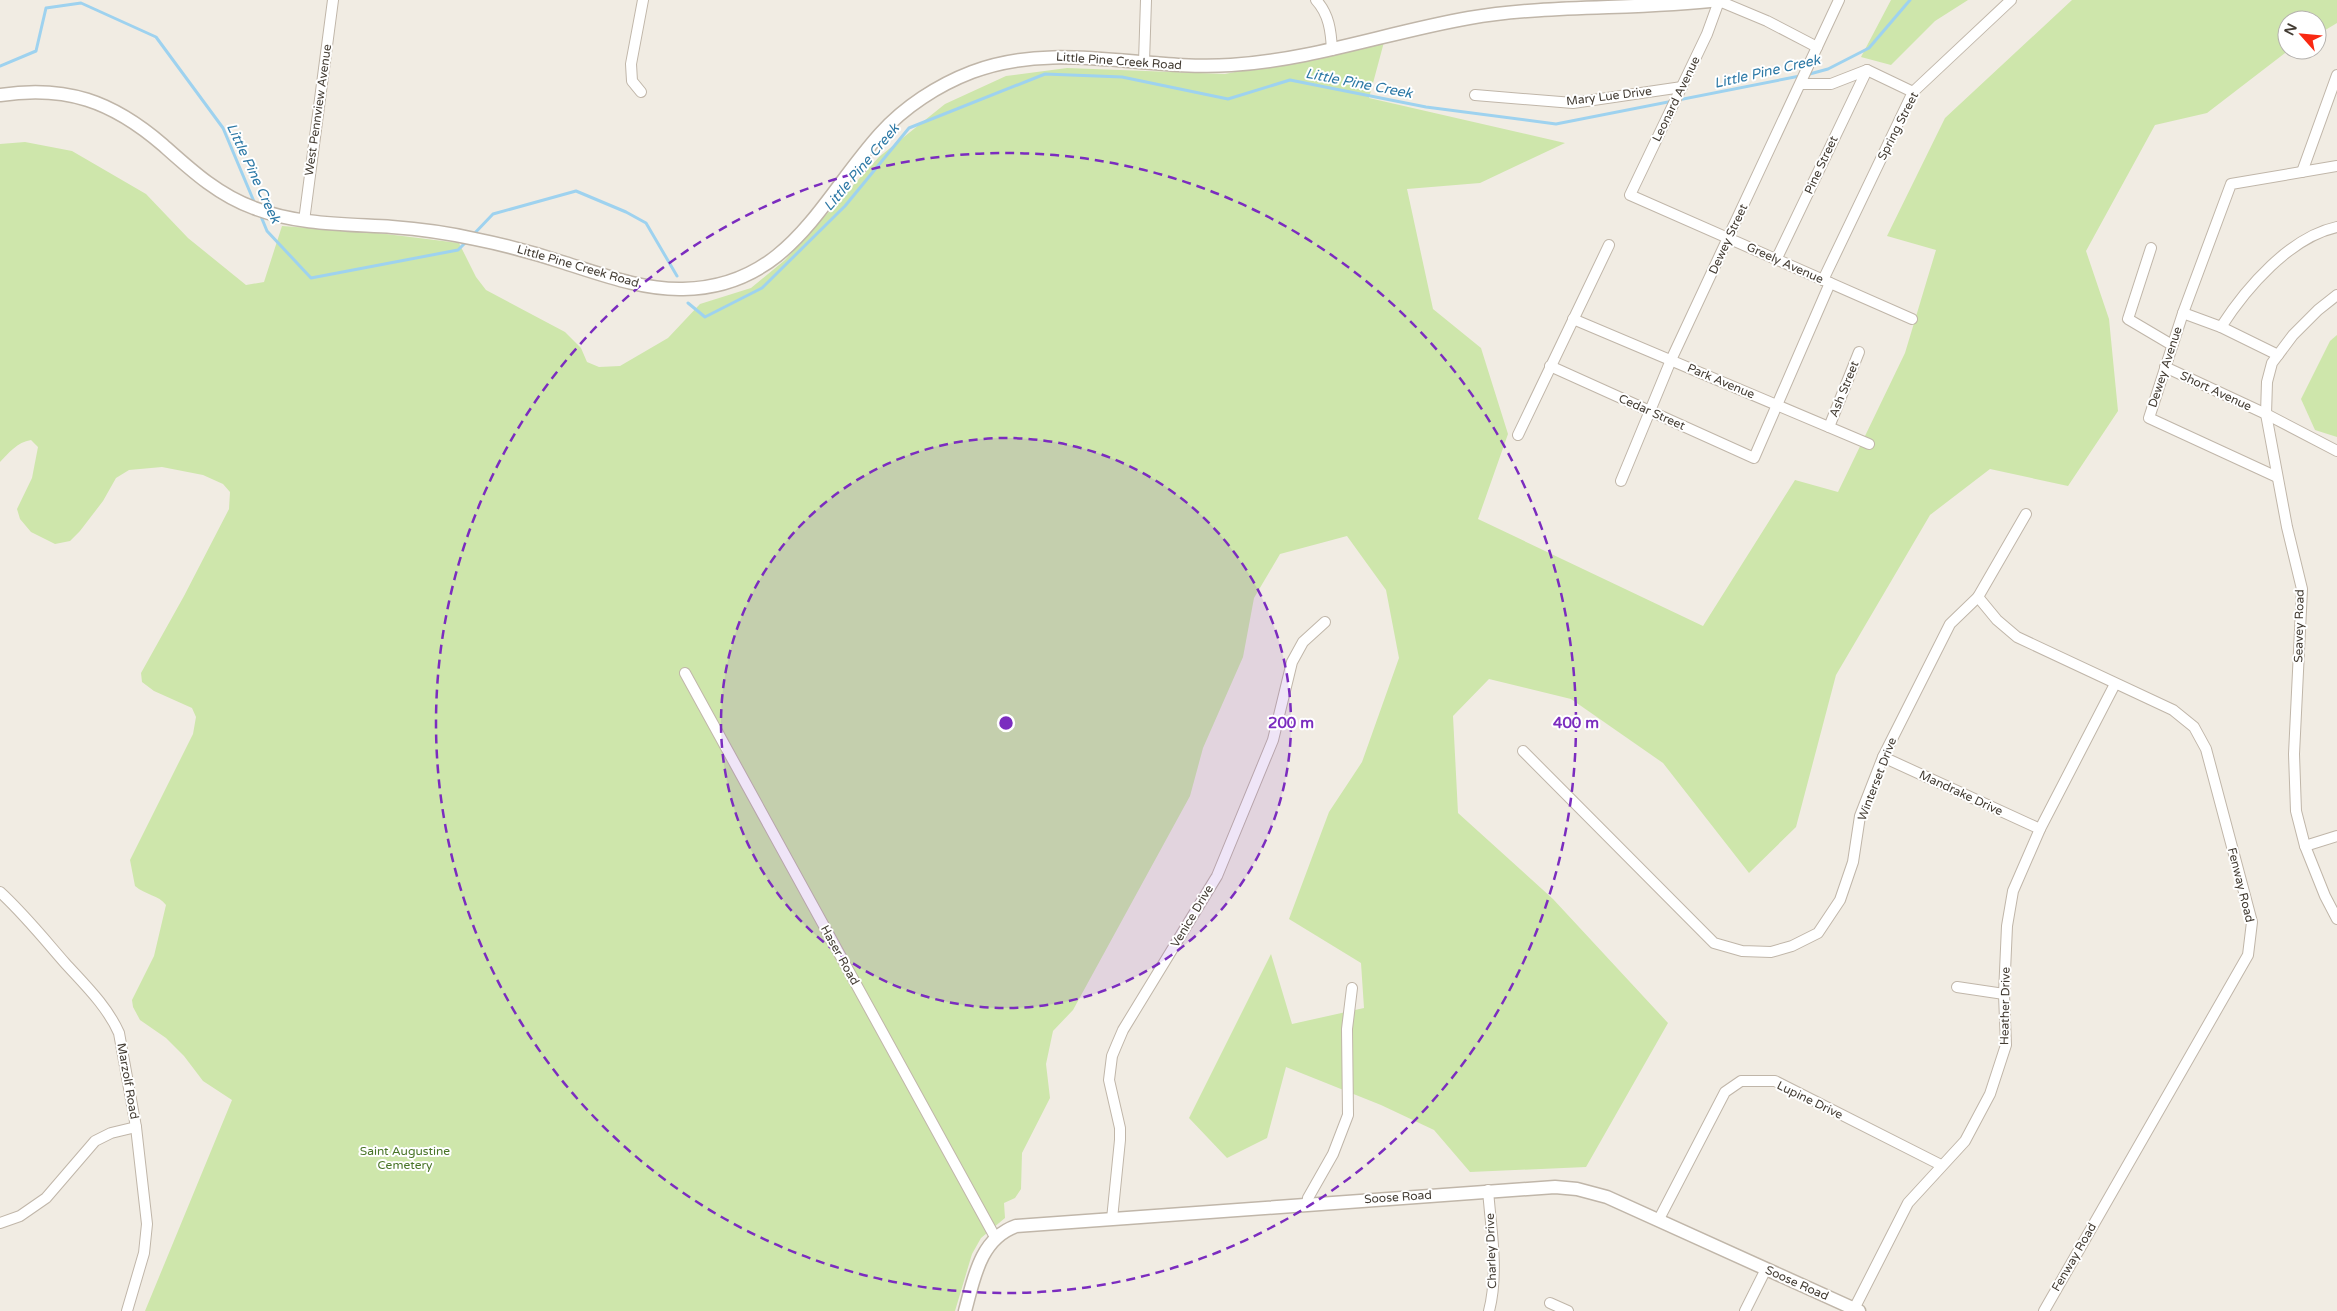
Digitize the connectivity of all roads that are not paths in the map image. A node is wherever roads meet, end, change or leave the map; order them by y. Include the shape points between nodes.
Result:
1 (333, 0) edge
2 (643, 0) edge
3 (1146, 0) edge
4 (1316, 0) edge
5 (1720, 0) edge
6 (1839, 0) edge
7 (2011, 0) edge
8 (1652, 2) edge
9 (1817, 46) junction
10 (1332, 50) junction
11 (1144, 62) junction
12 (1867, 70) junction
13 (2337, 75) edge
14 (1801, 84) junction
15 (1680, 91) junction
16 (641, 92) dead end
17 (1913, 92) junction
18 (0, 95) edge
19 (1475, 95) dead end
20 (2337, 166) edge
21 (2302, 172) junction
22 (1630, 195) joint
23 (304, 221) junction
24 (2337, 227) edge
25 (1728, 238) junction
26 (1608, 245) dead end
27 (2151, 248) dead end
28 (1776, 260) junction
29 (1827, 282) junction
30 (2337, 296) edge
31 (2183, 313) junction
32 (1573, 319) junction
33 (1912, 320) dead end
34 (2220, 327) junction
35 (2172, 345) junction
36 (1859, 352) dead end
37 (2278, 355) junction
38 (1671, 360) junction
39 (1550, 366) junction
40 (2165, 368) junction
41 (1777, 405) junction
42 (1651, 412) junction
43 (2266, 414) junction
44 (1828, 427) junction
45 (1518, 435) dead end
46 (1869, 444) dead end
47 (2337, 451) edge
48 (1754, 458) joint
49 (2277, 477) junction
50 (1621, 481) dead end
51 (2026, 514) dead end
52 (1978, 596) junction
53 (1324, 622) dead end
54 (685, 674) dead end
55 (2115, 684) junction
56 (1523, 751) dead end
57 (1883, 757) junction
58 (2040, 829) junction
59 (2337, 836) edge
60 (2305, 846) junction
61 (0, 892) edge
62 (2337, 919) edge
63 (1957, 987) dead end
64 (1352, 988) dead end
65 (2004, 994) junction
66 (136, 1127) junction
67 (1941, 1165) junction
68 (1488, 1190) junction
69 (1307, 1204) junction
70 (1112, 1219) junction
71 (1659, 1219) junction
72 (0, 1223) edge
73 (995, 1237) junction
74 (1766, 1269) junction
75 (1550, 1303) dead end
76 (1857, 1310) edge
77 (127, 1311) edge
78 (965, 1311) edge
79 (1488, 1311) edge
80 (1568, 1311) edge
81 (1745, 1311) edge
82 (2044, 1311) edge

1 - 23 street, West Pennview Avenue
2 - 16 street via 630,64 632,81
3 - 11 street
4 - 10 street via 1331,30
5 - 8 street, Little Pine Creek Road
5 - 9 street
5 - 15 street, Leonard Avenue
6 - 9 street, Dewey Street
7 - 17 street, Spring Street
8 - 10 street, Little Pine Creek Road via 1471,18
9 - 14 street, Dewey Street
10 - 11 street, Little Pine Creek Road via 1237,64 1186,66
11 - 23 street, Little Pine Creek Road via 1045,56 997,64 951,81 913,105 883,130 808,228 784,251 744,275 713,285 684,289 644,285 477,239 398,227
12 - 14 street via 1831,84
12 - 17 street
12 - 28 street, Pine Street
13 - 21 street
14 - 25 street, Dewey Street
15 - 19 street, Mary Lue Drive via 1572,103
15 - 22 street, Leonard Avenue
17 - 29 street, Spring Street
18 - 23 street, Little Pine Creek Road via 54,92 98,102 135,122 215,189 268,214
20 - 21 street
21 - 31 street, Dewey Avenue via 2231,184
22 - 25 street, Greely Avenue
24 - 34 street via 2314,234 2289,251 2259,279
25 - 28 street, Greely Avenue
25 - 38 street, Dewey Street
26 - 32 street
27 - 35 street via 2128,319
28 - 29 street, Greely Avenue
29 - 33 street, Greely Avenue
29 - 41 street, Spring Street
30 - 37 street, Seavey Road via 2318,310
31 - 34 street
31 - 35 street, Dewey Avenue
32 - 38 street, Park Avenue
32 - 39 street
34 - 37 street
35 - 40 street, Dewey Avenue
36 - 44 street, Ash Street
37 - 43 street, Seavey Road via 2272,362 2267,382
38 - 41 street, Park Avenue
38 - 42 street, Dewey Street
39 - 42 street, Cedar Street
39 - 45 street
40 - 43 street, Short Avenue
40 - 49 street, Dewey Avenue via 2149,418
41 - 44 street, Park Avenue
41 - 48 street, Spring Street
42 - 48 street, Cedar Street
42 - 50 street, Dewey Street
43 - 47 street, Short Avenue
43 - 49 street, Seavey Road
44 - 46 street, Park Avenue
49 - 60 street, Seavey Road via 2302,589 2294,754 2296,811
51 - 52 street, Winterset Drive
52 - 55 street, Fenway Road via 1997,620 2018,637
52 - 57 street, Winterset Drive via 1950,624
53 - 70 street, Venice Drive via 1303,642 1292,662 1273,740 1227,856 1123,1030 1112,1056 1109,1080 1120,1140
54 - 73 street, Haser Road
55 - 58 street, Heather Drive
55 - 82 street, Fenway Road via 2173,710 2194,728 2206,749 2252,922 2248,955
56 - 57 street, Winterset Drive via 1714,943 1742,951 1771,952 1792,946 1818,932 1840,900 1853,862 1860,816
57 - 58 street, Mandrake Drive
58 - 65 street, Heather Drive via 2013,891 2007,926
59 - 60 street
60 - 62 street, Seavey Road
61 - 66 street, Marzolf Road via 17,907 113,1020 122,1044
63 - 65 street
64 - 69 street via 1347,1029 1348,1115 1333,1154
65 - 67 street, Heather Drive via 2006,1045 1990,1094 1965,1141
66 - 72 street via 110,1132 95,1142 46,1198 20,1216
66 - 77 street, Marzolf Road via 147,1230 144,1253
67 - 71 street, Lupine Drive via 1775,1081 1741,1081 1725,1092
67 - 76 street, Heather Drive via 1908,1203
68 - 69 street, Soose Road
68 - 71 street, Soose Road via 1577,1188
68 - 79 street, Charley Drive via 1494,1268
69 - 70 street, Soose Road
70 - 73 street, Soose Road via 1016,1226
71 - 74 street, Soose Road
73 - 78 street via 982,1257
74 - 76 street, Soose Road
74 - 81 street
75 - 80 street

